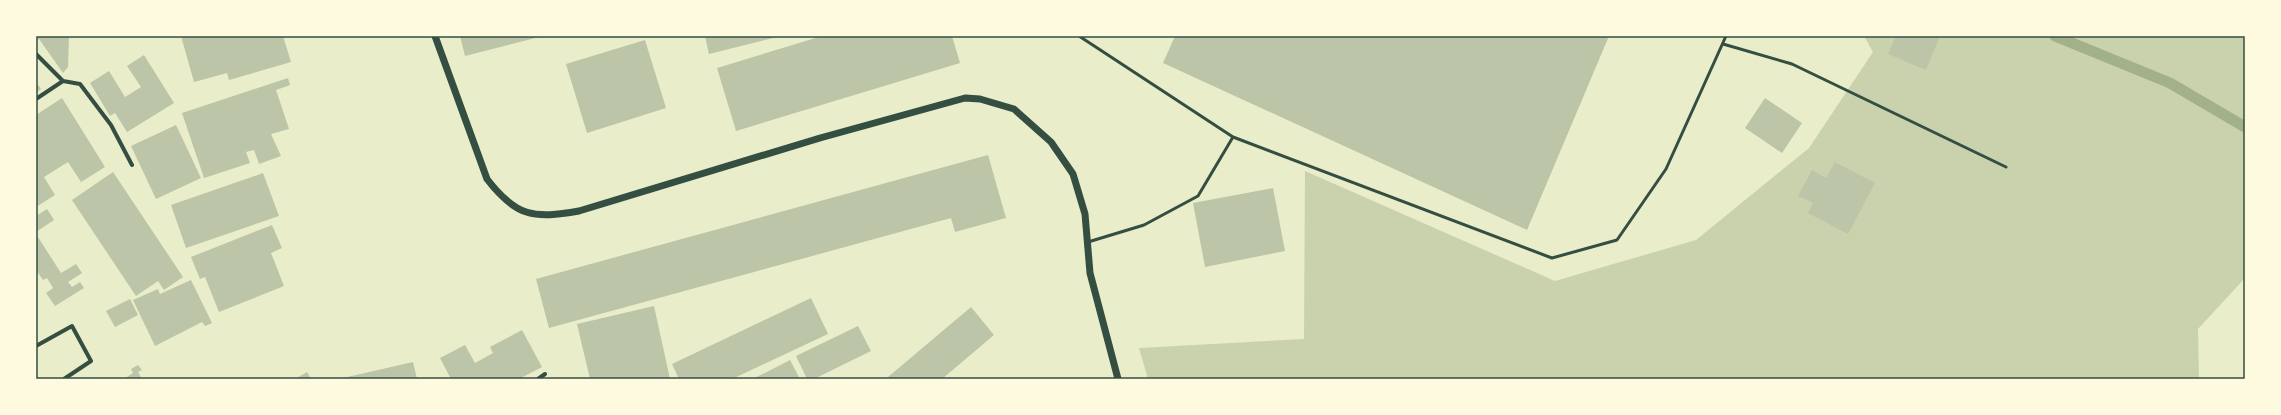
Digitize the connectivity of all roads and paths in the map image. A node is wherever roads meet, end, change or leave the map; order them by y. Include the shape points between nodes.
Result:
1 (435, 36) edge
2 (1080, 36) edge
3 (1726, 36) edge
4 (1723, 44) junction
5 (36, 54) edge
6 (63, 81) junction
7 (36, 99) edge
8 (1233, 137) junction
9 (132, 165) dead end
10 (2006, 167) dead end
11 (1088, 242) junction
12 (36, 346) edge
13 (545, 374) dead end
14 (64, 379) edge
15 (538, 379) edge
16 (1118, 379) edge

1 - 11 street via 487,179 500,196 512,206 531,214 551,216 579,211 820,138 965,98 980,99 1014,109 1051,142 1073,174 1085,214
2 - 8 lane
3 - 4 lane
4 - 8 lane via 1666,169 1617,240 1552,258
4 - 10 lane via 1792,64
5 - 6 street
6 - 7 street
6 - 9 street via 80,84 111,125
8 - 11 lane via 1198,196 1144,225
11 - 16 street via 1090,273
12 - 14 street via 72,326 91,361
13 - 15 street

